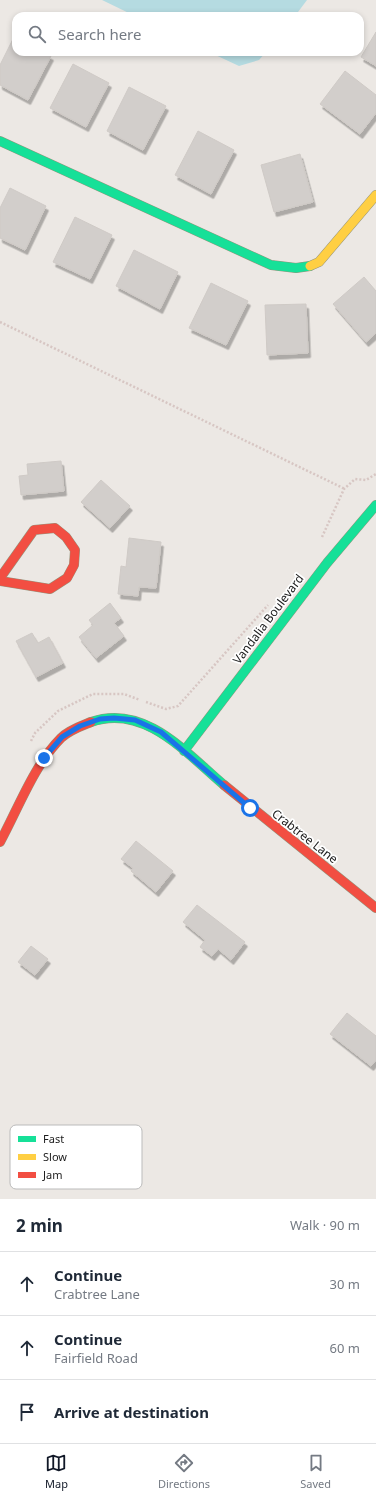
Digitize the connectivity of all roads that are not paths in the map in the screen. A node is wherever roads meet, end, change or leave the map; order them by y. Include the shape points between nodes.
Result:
1 (0, 141) edge
2 (376, 195) edge
3 (376, 505) edge
4 (0, 578) edge
5 (0, 581) edge
6 (184, 751) junction
7 (0, 842) edge
8 (376, 908) edge

1 - 2 street via 271,265 295,270 309,268 319,262
3 - 6 street, Vandalia Boulevard via 327,563
4 - 5 street via 34,530 55,528 66,537 75,550 74,565 68,578 50,590
6 - 7 street, Crabtree Lane via 161,732 135,720 100,719 80,726 62,737 48,752
6 - 8 street, Crabtree Lane via 250,808

